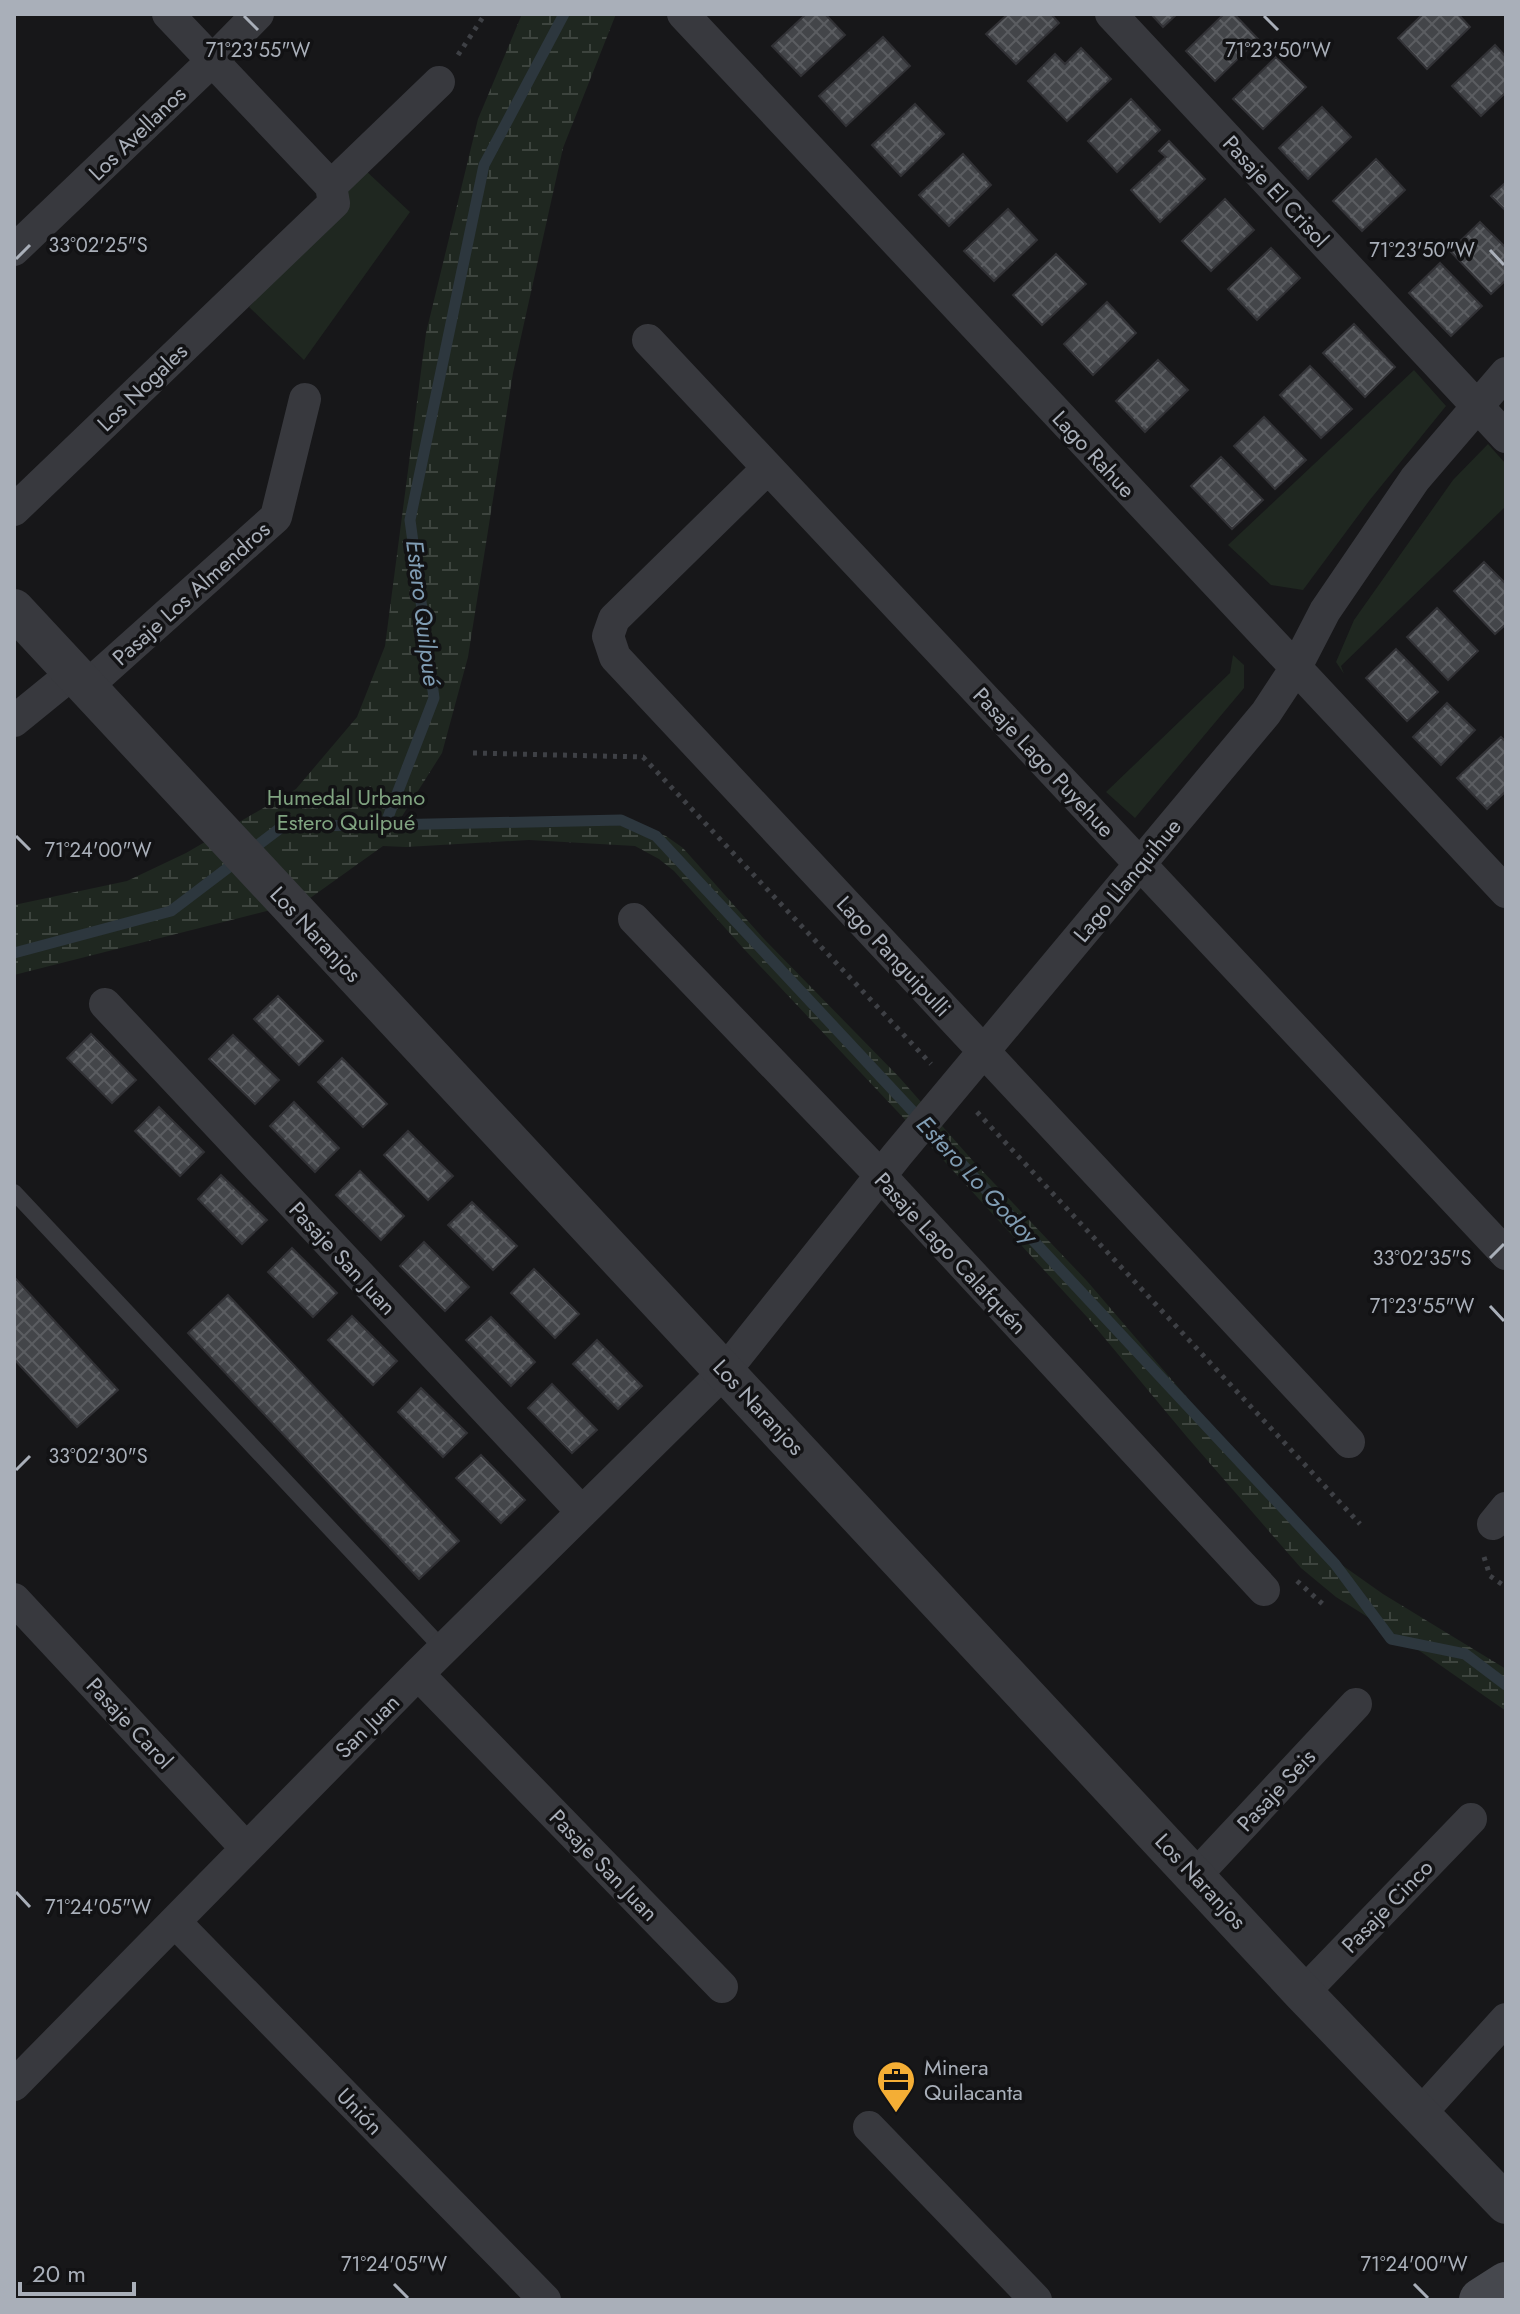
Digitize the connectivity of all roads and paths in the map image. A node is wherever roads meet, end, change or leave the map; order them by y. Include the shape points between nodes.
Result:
1 (168, 14) edge
2 (258, 14) edge
3 (485, 14) edge
4 (683, 14) edge
5 (1111, 14) edge
6 (212, 61) junction
7 (439, 82) joint
8 (331, 186) junction
9 (14, 250) edge
10 (648, 340) dead end
11 (1506, 373) edge
12 (305, 399) dead end
13 (1477, 406) junction
14 (1506, 437) edge
15 (768, 468) junction
16 (14, 510) edge
17 (14, 609) edge
18 (1295, 669) junction
19 (80, 680) junction
20 (14, 721) edge
21 (1140, 865) junction
22 (1506, 892) edge
23 (634, 919) dead end
24 (105, 1004) dead end
25 (983, 1051) junction
26 (888, 1165) junction
27 (14, 1192) edge
28 (1506, 1254) edge
29 (725, 1371) junction
30 (1349, 1442) dead end
31 (582, 1512) junction
32 (1264, 1590) dead end
33 (14, 1599) edge
34 (444, 1650) junction
35 (418, 1674) junction
36 (1356, 1704) dead end
37 (1471, 1819) dead end
38 (246, 1848) junction
39 (1196, 1875) junction
40 (175, 1922) junction
41 (722, 1987) dead end
42 (1303, 1993) junction
43 (1506, 2019) edge
44 (14, 2085) edge
45 (1419, 2115) junction
46 (869, 2127) dead end
47 (1506, 2204) edge
48 (1506, 2284) edge
49 (545, 2300) edge
50 (1036, 2300) edge
51 (1481, 2300) edge

1 - 6 street
2 - 6 street, Los Avellanos
3 - 7 path
4 - 18 street, Lago Rahue
5 - 13 street, Pasaje El Crisol
6 - 8 street
6 - 9 street, Los Avellanos
7 - 8 street
8 - 16 street, Los Nogales via 334,203
10 - 15 street, Pasaje Lago Puyehue
11 - 13 street, Lago Llanquihue
12 - 19 street, Pasaje Los Almendros via 276,517
13 - 14 street, Pasaje El Crisol
13 - 18 street, Lago Llanquihue via 1415,479 1325,611
15 - 21 street, Pasaje Lago Puyehue
15 - 25 street, Lago Panguipulli via 614,619 608,636 615,657
17 - 19 street, Los Naranjos
18 - 21 street, Lago Llanquihue via 1266,713
18 - 22 street, Lago Rahue
19 - 20 street, Pasaje Los Almendros
19 - 29 street, Los Naranjos
21 - 25 street, Lago Llanquihue
21 - 28 street, Pasaje Lago Puyehue
23 - 26 street, Pasaje Lago Calafquén
24 - 31 street, Pasaje San Juan
25 - 26 street, Lago Llanquihue
25 - 30 street, Lago Panguipulli
26 - 29 street, Lago Llanquihue
26 - 32 street, Pasaje Lago Calafquén
27 - 34 lane
29 - 31 street, San Juan
29 - 39 street, Los Naranjos
31 - 34 street, San Juan
33 - 38 street, Pasaje Carol
34 - 35 street, San Juan
35 - 38 street, San Juan
35 - 41 street, Pasaje San Juan
36 - 39 street, Pasaje Seis
37 - 42 street, Pasaje Cinco
38 - 40 street, San Juan
39 - 42 street, Los Naranjos
40 - 44 street, San Juan
40 - 49 street, Unión
42 - 45 street, Los Naranjos
43 - 45 street
45 - 47 street, Los Naranjos
46 - 50 street
48 - 51 main road

